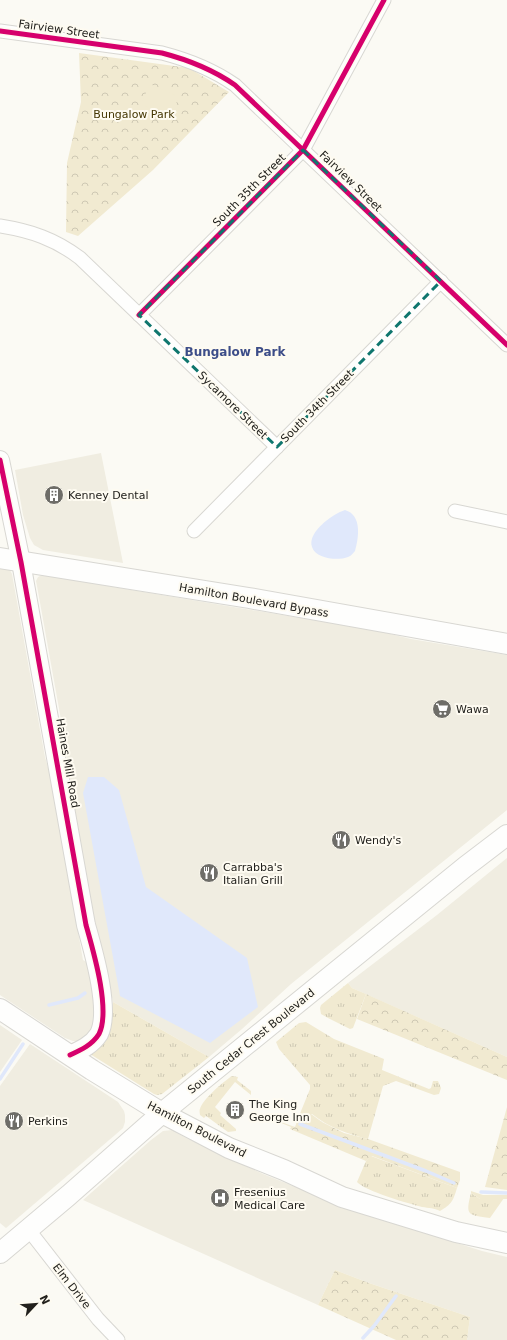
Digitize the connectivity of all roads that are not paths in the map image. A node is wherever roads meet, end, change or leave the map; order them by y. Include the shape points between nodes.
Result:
1 (384, 0) edge
2 (0, 31) edge
3 (303, 150) junction
4 (0, 226) edge
5 (441, 281) junction
6 (140, 315) junction
7 (507, 345) edge
8 (276, 447) junction
9 (0, 460) edge
10 (455, 511) dead end
11 (507, 522) edge
12 (194, 532) dead end
13 (0, 558) edge
14 (21, 562) junction
15 (507, 644) edge
16 (507, 835) edge
17 (0, 1010) edge
18 (70, 1055) junction
19 (162, 1113) junction
20 (28, 1229) junction
21 (507, 1243) edge
22 (0, 1253) edge
23 (118, 1340) edge

1 - 3 street, South 35th Street
2 - 3 street, Fairview Street via 162,53 201,65 235,85
3 - 5 street, Fairview Street
3 - 6 street, South 35th Street
4 - 6 street, Sycamore Street via 30,232 65,247
5 - 7 street, Fairview Street
5 - 8 street, South 34th Street
6 - 8 street, Sycamore Street
8 - 12 street, South 34th Street
9 - 14 street, Haines Mill Road
10 - 11 street
13 - 14 main road, Hamilton Boulevard Bypass
14 - 15 main road, Hamilton Boulevard Bypass via 248,598
14 - 18 street, Haines Mill Road via 86,925 102,993 99,1033 93,1042
16 - 19 main road, South Cedar Crest Boulevard
17 - 18 main road, Hamilton Boulevard
18 - 19 main road, Hamilton Boulevard
19 - 20 main road, South Cedar Crest Boulevard
19 - 21 main road, Hamilton Boulevard via 229,1148 342,1197 456,1232
20 - 22 main road, South Cedar Crest Boulevard
20 - 23 street, Elm Drive via 98,1319

